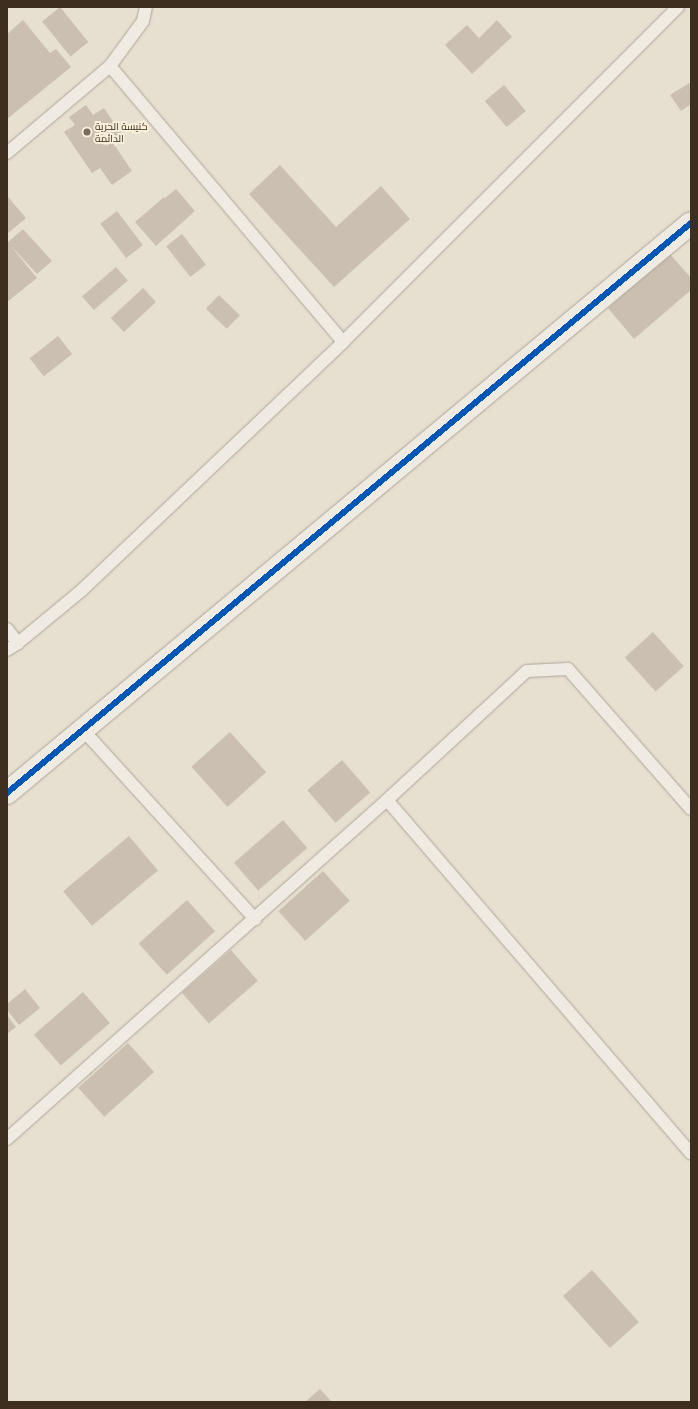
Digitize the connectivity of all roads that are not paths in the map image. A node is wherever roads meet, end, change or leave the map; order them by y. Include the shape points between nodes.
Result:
1 (146, 7) edge
2 (678, 7) edge
3 (110, 66) junction
4 (7, 153) edge
5 (691, 223) edge
6 (343, 342) junction
7 (7, 629) edge
8 (18, 643) junction
9 (7, 650) edge
10 (83, 730) junction
11 (7, 793) edge
12 (387, 800) junction
13 (691, 809) edge
14 (255, 918) junction
15 (7, 1140) edge
16 (691, 1153) edge

1 - 3 lane via 143,21
2 - 6 lane
3 - 4 lane
3 - 6 lane
5 - 10 street
6 - 8 lane via 82,590
7 - 8 lane
8 - 9 lane
10 - 11 street
10 - 14 lane
12 - 13 lane via 528,671 568,669
12 - 14 lane
12 - 16 lane
14 - 15 lane

